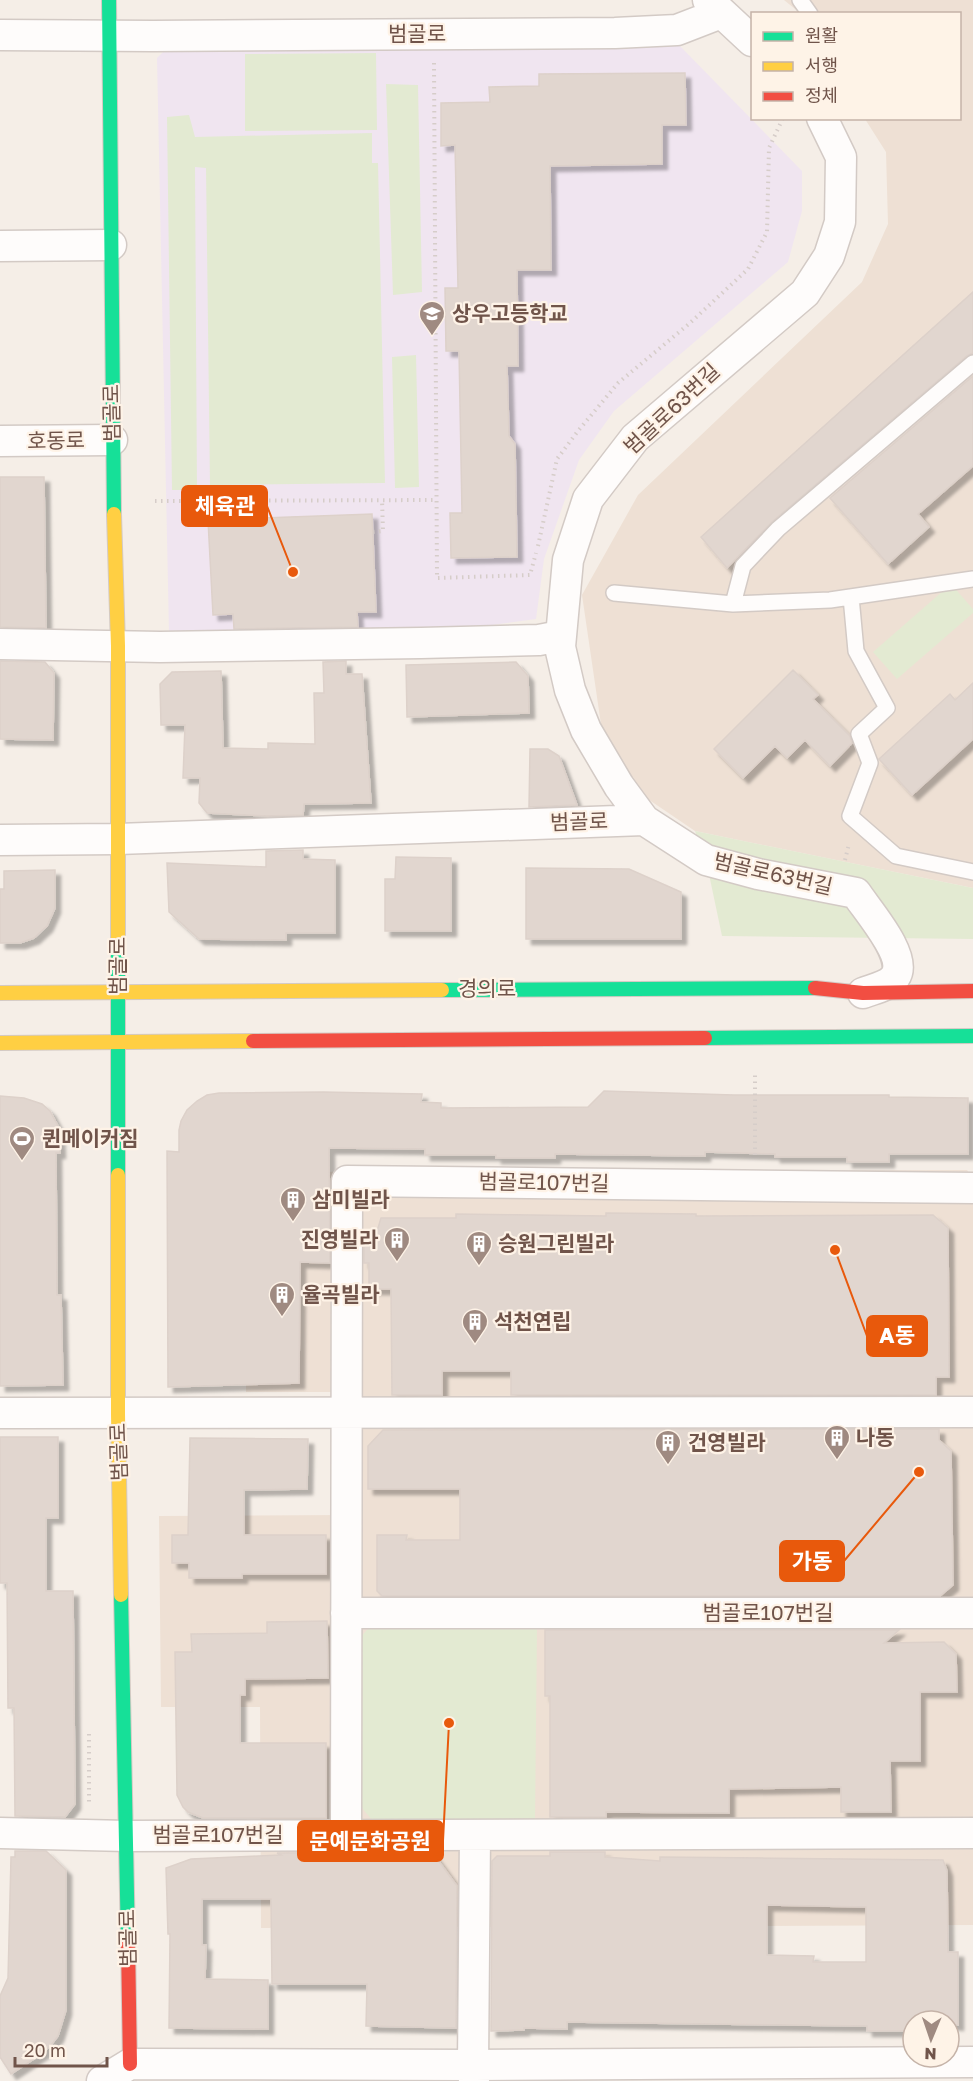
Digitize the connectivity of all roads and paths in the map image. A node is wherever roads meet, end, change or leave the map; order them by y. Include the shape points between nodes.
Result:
1 (109, 0) edge
2 (715, 6) edge
3 (0, 35) edge
4 (109, 36) junction
5 (751, 39) edge
6 (434, 60) dead end
7 (782, 120) edge
8 (823, 120) edge
9 (111, 245) junction
10 (0, 246) edge
11 (973, 363) edge
12 (112, 440) junction
13 (0, 441) edge
14 (382, 500) junction
15 (155, 501) dead end
16 (437, 501) junction
17 (373, 532) dead end
18 (973, 579) edge
19 (614, 593) dead end
20 (850, 597) junction
21 (733, 604) junction
22 (560, 636) junction
23 (0, 644) edge
24 (118, 646) junction
25 (644, 820) junction
26 (856, 820) junction
27 (118, 839) junction
28 (0, 840) edge
29 (845, 861) dead end
30 (973, 872) edge
31 (117, 992) junction
32 (973, 992) edge
33 (0, 993) edge
34 (863, 993) junction
35 (973, 1036) edge
36 (0, 1042) edge
37 (118, 1042) junction
38 (755, 1071) dead end
39 (754, 1186) junction
40 (973, 1188) edge
41 (346, 1412) junction
42 (973, 1412) edge
43 (0, 1413) edge
44 (118, 1414) junction
45 (346, 1613) junction
46 (973, 1613) edge
47 (0, 1833) edge
48 (973, 1833) edge
49 (346, 1835) junction
50 (475, 1835) junction
51 (126, 1836) junction
52 (973, 2062) edge
53 (130, 2064) junction
54 (474, 2073) edge
55 (102, 2081) edge

1 - 4 street, 범골로
2 - 4 street, 범골로 via 677,30
2 - 5 street
3 - 4 street, 범골로
4 - 9 street, 범골로
6 - 16 path
7 - 16 path via 769,148 767,232 748,269 618,383 557,459 530,575 437,578
8 - 22 street, 범골로63번길 via 841,158 840,222 829,256 805,292 635,438 588,499 568,560
9 - 10 street
9 - 12 street, 범골로
11 - 21 lane via 771,536 742,566
12 - 13 street, 호동로
12 - 24 street, 범골로
14 - 15 path
14 - 16 path
14 - 17 path via 383,531
18 - 20 lane
19 - 21 lane
20 - 21 lane
20 - 26 lane via 856,651 887,708 859,734 870,763 850,816
22 - 24 street via 421,643
22 - 25 street, 범골로63번길 via 570,690 586,730
23 - 24 street
24 - 27 street, 범골로
25 - 27 street, 범골로
25 - 34 street, 범골로63번길 via 706,860 856,892 896,952 899,965 890,982
26 - 29 path
26 - 30 lane via 896,856
27 - 28 street
27 - 31 street, 범골로
31 - 33 street, 경의로
31 - 34 street, 경의로 via 807,987
31 - 37 street, 범골로
32 - 34 street, 경의로
35 - 37 street
36 - 37 street
37 - 44 street, 범골로
38 - 39 path
39 - 40 street, 범골로107번길
39 - 41 street, 범골로107번길 via 346,1181
41 - 42 street
41 - 44 street
41 - 45 street, 범골로107번길
43 - 44 street
44 - 51 street, 범골로
45 - 46 street, 범골로107번길
45 - 49 street, 범골로107번길
47 - 51 street, 범골로107번길
48 - 50 street, 범골로107번길
49 - 50 street, 범골로107번길
49 - 51 street, 범골로107번길
50 - 54 street
51 - 53 street, 범골로
52 - 54 street
53 - 54 street
53 - 55 street

